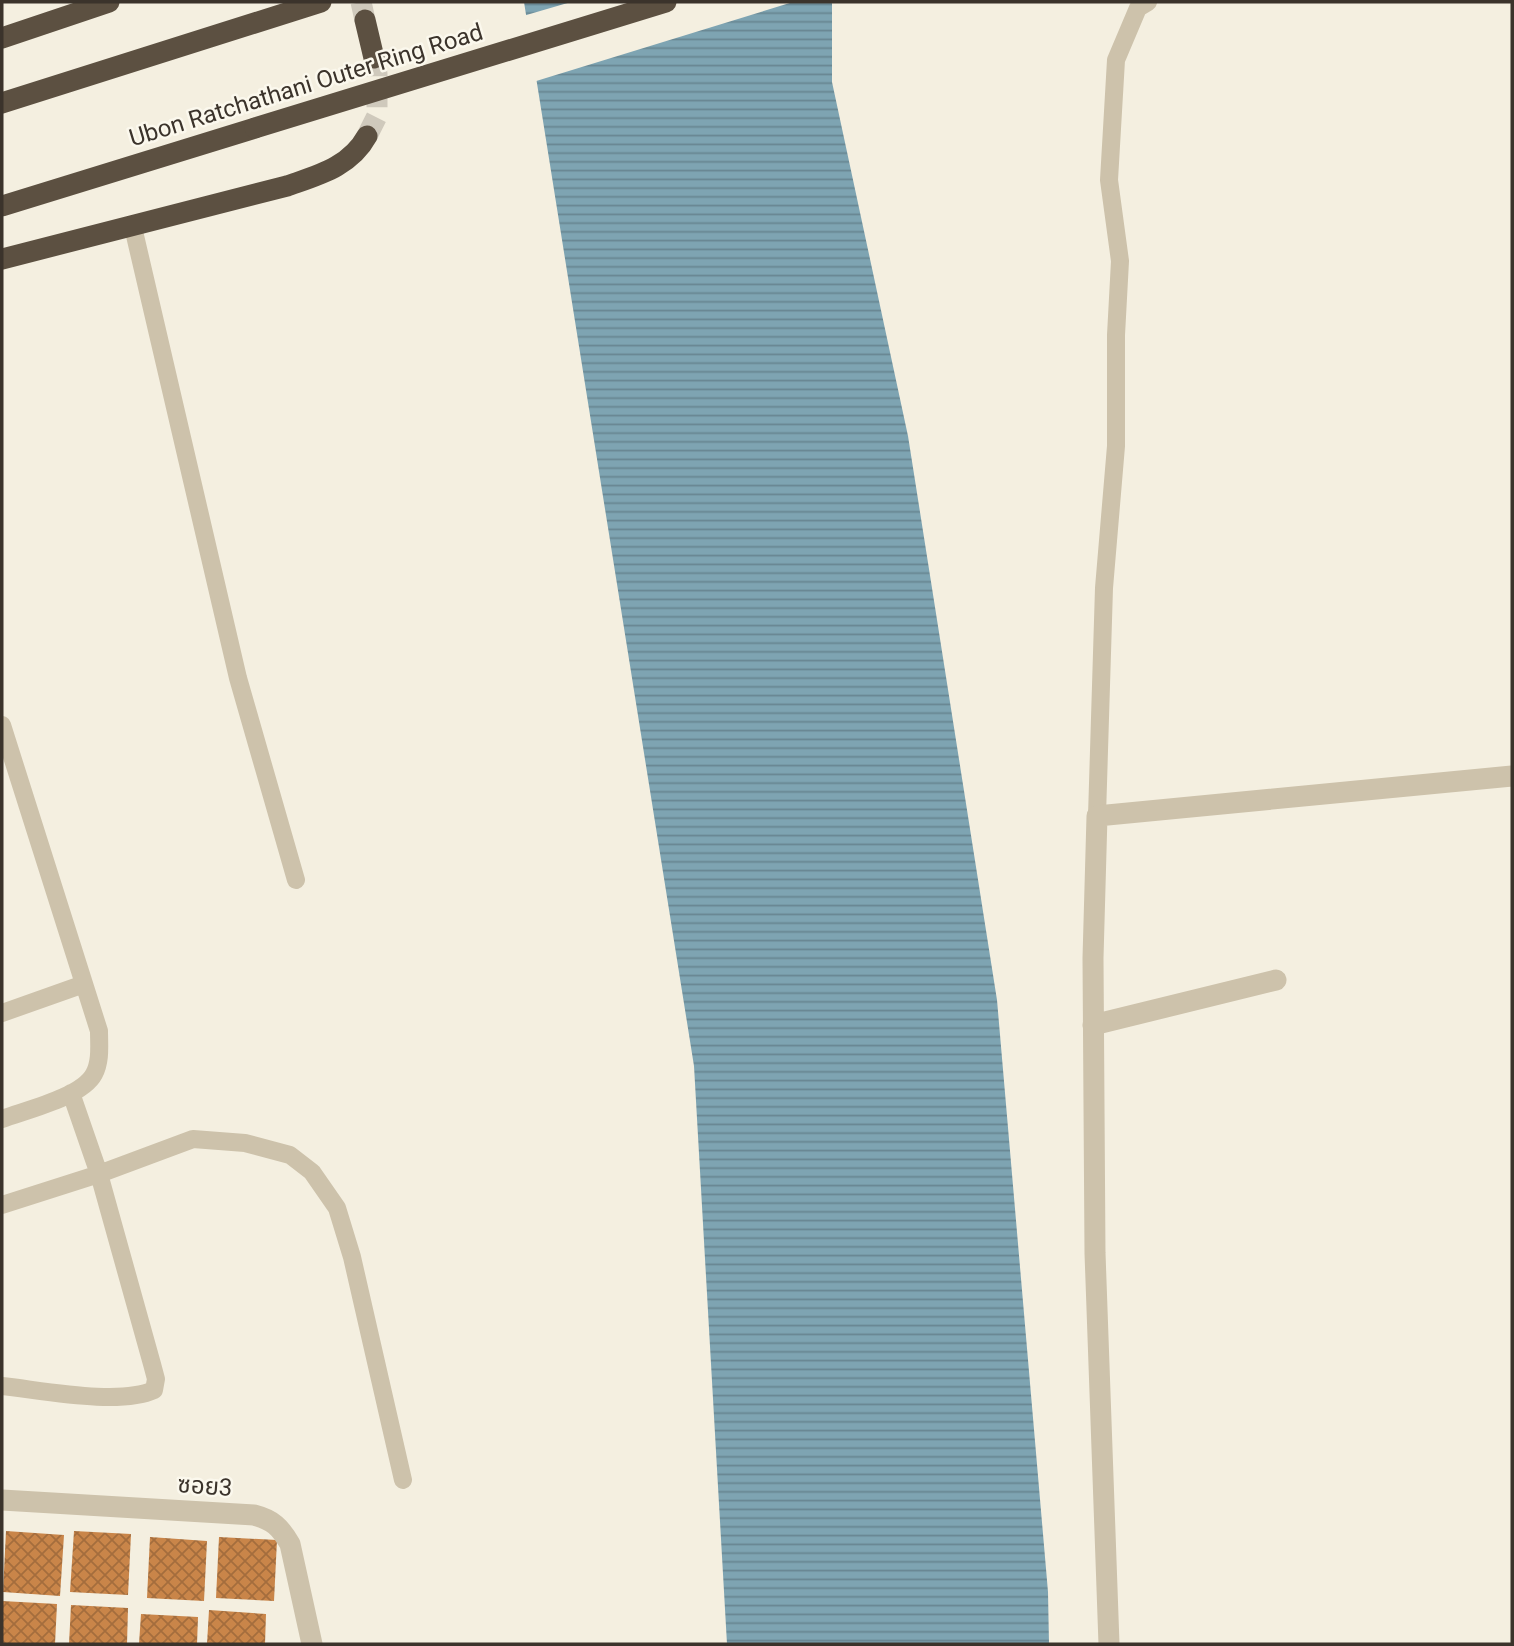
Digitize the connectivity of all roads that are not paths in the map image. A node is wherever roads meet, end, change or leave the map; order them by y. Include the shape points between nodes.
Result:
1 (109, 2) edge
2 (321, 2) edge
3 (666, 2) edge
4 (1148, 2) edge
5 (365, 20) tunnel mouth
6 (2, 38) edge
7 (374, 58) tunnel mouth
8 (2, 103) edge
9 (367, 136) tunnel mouth
10 (2, 205) edge
11 (133, 227) junction
12 (2, 260) edge
13 (2, 724) edge
14 (1512, 776) edge
15 (1097, 816) junction
16 (296, 880) dead end
17 (1276, 980) dead end
18 (84, 984) junction
19 (2, 1013) edge
20 (1093, 1025) junction
21 (71, 1093) junction
22 (2, 1119) edge
23 (99, 1174) junction
24 (2, 1205) edge
25 (2, 1386) edge
26 (403, 1480) dead end
27 (2, 1500) edge
28 (312, 1644) edge
29 (1109, 1644) edge

1 - 6 highway
2 - 8 highway
3 - 10 highway, Ubon Ratchathani Outer Ring Road, bridge
4 - 15 lane via 1138,8 1115,73 1109,180 1120,261 1116,446 1104,588
5 - 7 highway
9 - 11 highway via 360,149 333,170
11 - 12 highway
11 - 16 lane via 238,678
13 - 18 lane
14 - 15 street
15 - 20 street
17 - 20 street
18 - 19 lane
18 - 21 lane via 99,1031 99,1058 94,1074
20 - 29 street via 1095,1253
21 - 22 lane
21 - 23 lane
23 - 24 lane
23 - 25 lane via 152,1364 154,1390 142,1395 81,1395
23 - 26 lane via 193,1139 245,1143 290,1155 312,1172 337,1208 352,1257
27 - 28 street, ซอย3 via 269,1519 282,1529 290,1544

